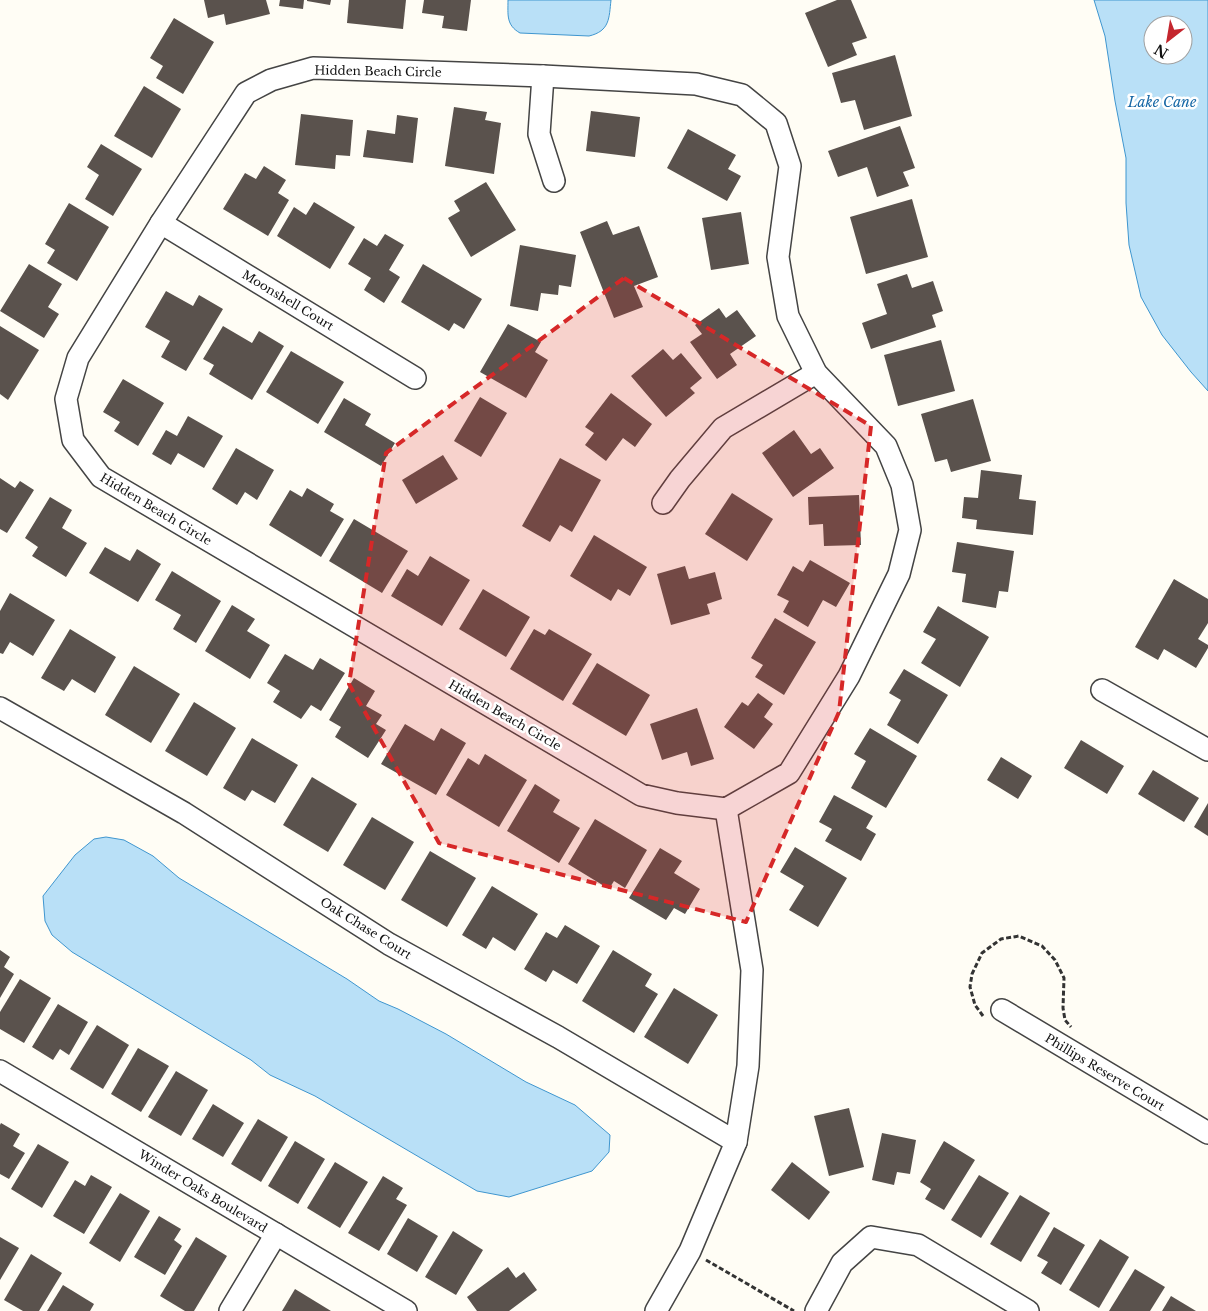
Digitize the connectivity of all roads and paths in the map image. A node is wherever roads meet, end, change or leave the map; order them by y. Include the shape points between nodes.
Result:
1 (543, 76) junction
2 (554, 181) dead end
3 (161, 223) junction
4 (816, 373) junction
5 (415, 378) dead end
6 (662, 503) dead end
7 (1102, 690) dead end
8 (0, 708) edge
9 (1208, 750) edge
10 (726, 809) junction
11 (994, 1015) joint
12 (1078, 1032) dead end
13 (0, 1071) edge
14 (1208, 1133) edge
15 (736, 1142) junction
16 (276, 1234) junction
17 (690, 1251) junction
18 (230, 1311) edge
19 (406, 1311) edge
20 (656, 1311) edge
21 (794, 1311) edge
22 (816, 1311) edge
23 (1028, 1311) edge

1 - 2 street via 540,134
1 - 3 street, Hidden Beach Circle via 313,68 271,80 246,93
1 - 4 street, Hidden Beach Circle via 696,84 742,95 776,123 790,166 778,257 788,316
3 - 5 street, Moonshell Court
3 - 10 street, Hidden Beach Circle via 78,358 66,400 72,440 101,477 641,795
4 - 6 street via 723,428
4 - 10 street, Hidden Beach Circle via 886,446 902,485 910,530 899,574 853,668 789,773
7 - 9 street
8 - 15 street, Oak Chase Court via 184,813 389,944 558,1037
10 - 15 street via 752,970 748,1066
11 - 12 path via 975,1005 970,987 972,974 982,953 1000,939 1019,936 1042,946 1055,960 1064,978 1062,1008 1065,1020
11 - 14 street, Phillips Reserve Court
13 - 16 street, Winder Oaks Boulevard
15 - 17 street
16 - 18 street
16 - 19 street, Winder Oaks Boulevard
17 - 20 street
17 - 21 path
22 - 23 street via 842,1263 871,1237 918,1245

